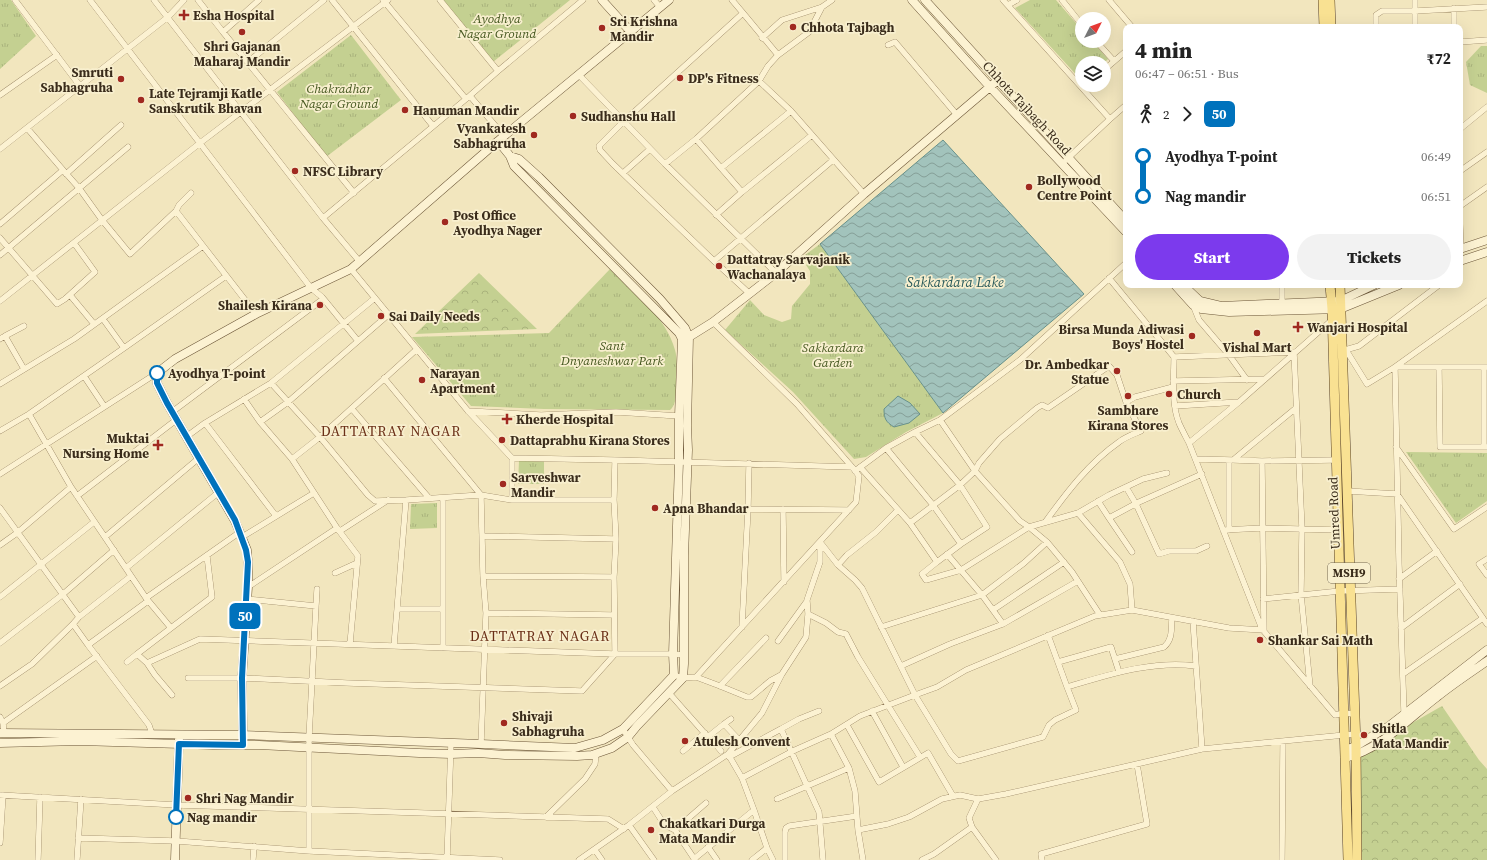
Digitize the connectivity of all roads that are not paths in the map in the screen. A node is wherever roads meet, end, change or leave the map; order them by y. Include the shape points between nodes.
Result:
1 (90, 0) edge
2 (154, 0) edge
3 (184, 0) edge
4 (198, 0) edge
5 (258, 0) edge
6 (324, 0) edge
7 (332, 0) edge
8 (440, 0) edge
9 (583, 0) edge
10 (602, 0) edge
11 (654, 0) edge
12 (669, 0) edge
13 (732, 0) edge
14 (832, 0) edge
15 (912, 0) edge
16 (925, 0) edge
17 (1003, 0) edge
18 (1017, 0) edge
19 (1062, 0) edge
20 (1110, 0) edge
21 (1415, 0) edge
22 (19, 1) edge
23 (385, 1) edge
24 (1327, 1) edge
25 (1008, 5) junction
26 (660, 7) junction
27 (822, 7) junction
28 (1487, 7) edge
29 (1454, 8) junction
30 (1415, 11) junction
31 (743, 13) junction
32 (168, 16) junction
33 (1075, 16) edge
34 (1130, 24) edge
35 (1324, 24) edge
36 (1330, 24) edge
37 (1376, 24) edge
38 (1415, 24) edge
39 (1454, 24) edge
40 (353, 27) junction
41 (630, 31) junction
42 (223, 32) junction
43 (762, 38) junction
44 (1487, 40) edge
45 (1463, 42) edge
46 (888, 45) dead end
47 (127, 48) junction
48 (1102, 48) edge
49 (1123, 54) edge
50 (57, 55) junction
51 (778, 55) junction
52 (248, 62) junction
53 (1114, 62) junction
54 (1111, 64) edge
55 (498, 71) junction
56 (579, 75) junction
57 (1075, 76) edge
58 (998, 80) junction
59 (759, 81) junction
60 (80, 86) junction
61 (990, 87) junction
62 (270, 90) junction
63 (1089, 92) edge
64 (0, 95) edge
65 (468, 97) junction
66 (1487, 107) edge
67 (1123, 108) edge
68 (791, 111) junction
69 (240, 112) junction
70 (957, 115) junction
71 (1110, 119) junction
72 (623, 122) junction
73 (121, 124) dead end
74 (433, 126) junction
75 (1463, 127) edge
76 (27, 128) junction
77 (812, 135) junction
78 (501, 139) junction
79 (696, 139) junction
80 (200, 143) junction
81 (128, 147) dead end
82 (0, 149) edge
83 (650, 149) junction
84 (1487, 152) edge
85 (1069, 157) junction
86 (833, 160) junction
87 (1062, 163) junction
88 (665, 164) junction
89 (721, 168) junction
90 (1463, 169) edge
91 (64, 172) junction
92 (623, 173) junction
93 (1487, 187) edge
94 (80, 188) junction
95 (742, 192) junction
96 (191, 193) dead end
97 (354, 194) junction
98 (864, 194) junction
99 (1463, 204) edge
100 (176, 211) junction
101 (716, 215) junction
102 (324, 218) junction
103 (1123, 218) edge
104 (102, 220) junction
105 (0, 224) edge
106 (1123, 229) edge
107 (0, 238) edge
108 (741, 239) junction
109 (1487, 240) edge
110 (74, 243) junction
111 (203, 246) junction
112 (1463, 247) edge
113 (8, 248) junction
114 (1487, 252) edge
115 (0, 255) edge
116 (1463, 260) edge
117 (714, 261) junction
118 (360, 262) junction
119 (1123, 266) edge
120 (351, 269) junction
121 (776, 273) junction
122 (33, 275) junction
123 (226, 276) junction
124 (1109, 278) junction
125 (311, 288) junction
126 (1178, 288) edge
127 (1186, 288) edge
128 (1282, 288) edge
129 (1331, 288) edge
130 (1339, 288) edge
131 (1368, 288) edge
132 (1390, 288) edge
133 (1435, 288) edge
134 (750, 294) junction
135 (70, 295) junction
136 (375, 298) junction
137 (323, 299) junction
138 (0, 301) edge
139 (1487, 301) edge
140 (1282, 304) junction
141 (1193, 305) junction
142 (1336, 305) junction
143 (256, 314) junction
144 (388, 315) junction
145 (103, 319) junction
146 (1336, 320) junction
147 (713, 322) junction
148 (344, 323) junction
149 (94, 324) junction
150 (24, 326) dead end
151 (2, 338) edge
152 (686, 338) junction
153 (358, 341) junction
154 (124, 348) junction
155 (417, 348) junction
156 (1340, 351) junction
157 (1294, 352) junction
158 (1229, 355) junction
159 (1174, 357) junction
160 (1395, 367) junction
161 (1439, 367) junction
162 (1485, 367) edge
163 (24, 369) junction
164 (157, 373) junction
165 (84, 376) junction
166 (384, 378) junction
167 (1265, 379) junction
168 (1247, 380) junction
169 (1174, 381) junction
170 (271, 383) junction
171 (684, 383) junction
172 (0, 384) edge
173 (1173, 387) junction
174 (244, 399) junction
175 (288, 402) junction
176 (1126, 402) junction
177 (1239, 402) junction
178 (104, 406) junction
179 (1175, 406) junction
180 (1296, 408) junction
181 (352, 409) junction
182 (468, 411) junction
183 (172, 412) junction
184 (28, 414) junction
185 (679, 416) junction
186 (176, 420) junction
187 (940, 420) junction
188 (260, 422) junction
189 (205, 423) junction
190 (0, 431) edge
191 (915, 432) junction
192 (186, 437) junction
193 (320, 437) junction
194 (1189, 443) junction
195 (46, 445) junction
196 (1396, 447) junction
197 (1485, 447) edge
198 (886, 448) junction
199 (199, 458) junction
200 (512, 458) junction
201 (1196, 459) junction
202 (292, 460) junction
203 (615, 460) junction
204 (1231, 460) junction
205 (1336, 460) junction
206 (1262, 461) junction
207 (1299, 461) junction
208 (683, 462) junction
209 (749, 463) junction
210 (855, 468) junction
211 (975, 471) junction
212 (1167, 472) dead end
213 (0, 474) edge
214 (1202, 474) junction
215 (960, 485) junction
216 (71, 487) junction
217 (1126, 487) junction
218 (1347, 491) junction
219 (219, 492) junction
220 (314, 493) junction
221 (1397, 494) junction
222 (481, 495) junction
223 (77, 496) junction
224 (430, 498) junction
225 (443, 498) junction
226 (388, 500) junction
227 (406, 500) junction
228 (512, 500) junction
229 (614, 500) junction
230 (1098, 502) junction
231 (1136, 504) junction
232 (933, 505) junction
233 (1487, 507) edge
234 (0, 508) edge
235 (748, 509) junction
236 (783, 509) junction
237 (849, 510) junction
238 (898, 510) junction
239 (1078, 513) junction
240 (276, 516) junction
241 (1109, 518) junction
242 (94, 522) junction
243 (1046, 522) junction
244 (910, 523) junction
245 (1029, 526) junction
246 (1263, 528) junction
247 (339, 529) junction
248 (1302, 529) junction
249 (1226, 530) junction
250 (1339, 530) junction
251 (17, 533) junction
252 (241, 535) junction
253 (482, 536) junction
254 (105, 537) junction
255 (616, 539) junction
256 (820, 542) junction
257 (1047, 542) junction
258 (961, 544) junction
259 (0, 545) edge
260 (1207, 546) dead end
261 (114, 550) junction
262 (1437, 550) junction
263 (1132, 552) dead end
264 (947, 554) junction
265 (207, 556) junction
266 (1487, 559) edge
267 (357, 562) junction
268 (937, 562) junction
269 (1064, 562) junction
270 (838, 565) junction
271 (41, 566) junction
272 (126, 568) junction
273 (961, 570) junction
274 (335, 573) dead end
275 (1487, 575) edge
276 (131, 576) junction
277 (483, 576) junction
278 (614, 577) junction
279 (1399, 579) junction
280 (1078, 581) junction
281 (784, 582) junction
282 (1460, 584) junction
283 (248, 587) junction
284 (318, 589) dead end
285 (1400, 589) junction
286 (1350, 590) junction
287 (1340, 591) junction
288 (1301, 594) junction
289 (62, 595) junction
290 (982, 595) junction
291 (0, 597) edge
292 (147, 599) junction
293 (246, 599) junction
294 (1263, 599) junction
295 (807, 600) junction
296 (316, 606) junction
297 (397, 609) junction
298 (442, 609) junction
299 (993, 610) junction
300 (1132, 610) junction
301 (486, 613) junction
302 (614, 614) junction
303 (808, 614) junction
304 (1100, 615) junction
305 (79, 618) junction
306 (1172, 618) junction
307 (1483, 618) junction
308 (1192, 621) junction
309 (73, 624) junction
310 (1003, 624) junction
311 (1487, 624) edge
312 (742, 627) junction
313 (881, 627) junction
314 (171, 628) junction
315 (1401, 628) junction
316 (1264, 630) junction
317 (1048, 635) junction
318 (766, 638) dead end
319 (778, 641) dead end
320 (244, 642) junction
321 (0, 643) edge
322 (314, 644) junction
323 (350, 644) junction
324 (88, 645) junction
325 (394, 646) junction
326 (443, 648) junction
327 (484, 650) junction
328 (1487, 650) edge
329 (137, 654) junction
330 (615, 654) junction
331 (673, 654) junction
332 (684, 655) junction
333 (97, 656) junction
334 (1115, 659) junction
335 (1487, 661) edge
336 (127, 662) dead end
337 (1058, 662) junction
338 (147, 663) junction
339 (901, 666) junction
340 (1196, 666) junction
341 (1119, 672) junction
342 (782, 674) junction
343 (1403, 674) junction
344 (674, 675) junction
345 (1342, 676) junction
346 (1353, 676) junction
347 (188, 678) dead end
348 (242, 678) junction
349 (683, 678) junction
350 (696, 678) junction
351 (313, 682) junction
352 (0, 686) edge
353 (720, 686) junction
354 (1310, 686) junction
355 (1067, 687) junction
356 (483, 688) junction
357 (669, 693) junction
358 (172, 695) dead end
359 (916, 695) junction
360 (888, 706) junction
361 (819, 711) dead end
362 (872, 711) junction
363 (1344, 713) junction
364 (1354, 714) junction
365 (1404, 714) junction
366 (731, 719) dead end
367 (1, 720) edge
368 (724, 724) junction
369 (847, 725) junction
370 (623, 729) junction
371 (781, 729) junction
372 (2, 733) edge
373 (152, 734) junction
374 (831, 734) junction
375 (1355, 734) junction
376 (180, 735) junction
377 (242, 735) junction
378 (707, 735) junction
379 (1344, 735) junction
380 (309, 737) junction
381 (628, 737) junction
382 (739, 740) junction
383 (1283, 741) junction
384 (0, 742) edge
385 (451, 743) junction
386 (179, 744) junction
387 (481, 744) junction
388 (243, 745) junction
389 (309, 747) junction
390 (1202, 749) junction
391 (684, 751) dead end
392 (721, 751) dead end
393 (1356, 751) junction
394 (792, 752) junction
395 (451, 754) junction
396 (596, 754) junction
397 (1345, 754) junction
398 (729, 755) junction
399 (920, 757) junction
400 (1137, 764) junction
401 (903, 767) junction
402 (849, 768) junction
403 (742, 778) junction
404 (807, 787) junction
405 (672, 791) junction
406 (1, 795) edge
407 (953, 796) junction
408 (40, 797) junction
409 (777, 799) dead end
410 (978, 799) junction
411 (81, 800) junction
412 (706, 803) dead end
413 (176, 805) junction
414 (652, 807) junction
415 (309, 809) junction
416 (754, 810) junction
417 (450, 814) junction
418 (857, 816) junction
419 (546, 817) junction
420 (819, 821) junction
421 (630, 824) junction
422 (1357, 826) junction
423 (972, 827) junction
424 (1346, 827) junction
425 (624, 829) junction
426 (675, 830) junction
427 (858, 830) junction
428 (78, 838) junction
429 (176, 841) junction
430 (0, 843) edge
431 (254, 846) junction
432 (708, 847) junction
433 (767, 848) junction
434 (594, 850) junction
435 (309, 851) junction
436 (373, 857) edge
437 (410, 858) edge
438 (447, 859) edge
439 (695, 859) edge
440 (38, 860) edge
441 (77, 860) edge
442 (175, 860) edge
443 (253, 860) edge
444 (500, 860) edge
445 (579, 860) edge
446 (602, 860) edge
447 (654, 860) edge
448 (717, 860) edge
449 (752, 860) edge
450 (773, 860) edge
451 (785, 860) edge
452 (824, 860) edge
453 (864, 860) edge
454 (922, 860) edge
455 (996, 860) edge
456 (1042, 860) edge
457 (1282, 860) edge
458 (1348, 860) edge
459 (1357, 860) edge

1 - 47 street
2 - 32 street
3 - 32 street
4 - 42 street
5 - 42 street
6 - 52 street
7 - 40 street
8 - 55 street
9 - 55 street
10 - 41 main road
11 - 26 street
12 - 26 main road
13 - 31 street
14 - 27 street
15 - 61 main road, Chhota Tajbagh Road
16 - 58 main road, Chhota Tajbagh Road
17 - 25 street
18 - 25 street
19 - 33 street
20 - 34 street
21 - 30 street
22 - 50 street
23 - 40 street
23 - 65 street
24 - 35 main road via 1323,14
24 - 36 main road
25 - 57 street
26 - 41 main road
27 - 43 street via 782,20
27 - 51 street via 809,32
28 - 29 street
29 - 30 street
29 - 39 street
30 - 37 street via 1382,11 1376,15
30 - 38 street
31 - 43 street
31 - 72 street
32 - 47 street
32 - 69 street
40 - 62 street
40 - 74 street
41 - 56 main road
42 - 52 street
43 - 51 street
44 - 45 street
46 - 70 street via 894,42
47 - 60 street
47 - 80 street
48 - 53 street
49 - 53 street
50 - 60 street
50 - 64 street
51 - 59 street
52 - 62 street
53 - 54 street
55 - 65 street
56 - 72 street
56 - 78 main road
58 - 61 main road
58 - 85 main road, Chhota Tajbagh Road
59 - 68 street
59 - 79 street
60 - 76 street
61 - 70 main road
61 - 87 main road, Chhota Tajbagh Road
62 - 69 street
62 - 97 street
63 - 71 street
65 - 74 street
65 - 78 street
66 - 75 street
67 - 71 street
68 - 77 street
68 - 89 street
69 - 80 street
69 - 102 street
70 - 98 main road
71 - 85 street
72 - 83 street
72 - 92 street via 599,146
73 - 91 street
74 - 97 street
76 - 82 street
76 - 91 street
77 - 86 street
77 - 95 street
78 - 118 main road
78 - 152 main road via 514,166 607,252
79 - 88 street
79 - 89 street
80 - 104 street
80 - 125 street
81 - 94 street
83 - 88 street
83 - 92 street
84 - 90 street
85 - 87 street
85 - 103 main road, Chhota Tajbagh Road
86 - 98 street
86 - 108 street
87 - 106 main road, Chhota Tajbagh Road
88 - 101 street
89 - 95 street
91 - 94 street
91 - 105 street
92 - 117 street
93 - 99 street
94 - 104 street
94 - 113 street
95 - 101 street
96 - 100 street
97 - 102 street
98 - 121 main road
100 - 104 street via 130,254
100 - 111 street
101 - 108 street
102 - 118 street
104 - 110 street
107 - 113 street
108 - 117 street
108 - 121 street
109 - 112 main road
110 - 122 street
110 - 135 street via 94,272
111 - 123 street
111 - 145 street
113 - 115 street
113 - 122 street
114 - 116 main road
117 - 134 street
118 - 120 main road
119 - 124 street
120 - 125 main road
120 - 136 street
121 - 134 main road
122 - 135 street via 57,304
122 - 138 street
123 - 143 street
123 - 154 street
124 - 159 street
124 - 187 street via 1020,360
125 - 137 street
125 - 143 main road
126 - 141 main road
127 - 140 main road via 1200,301 1209,304
128 - 140 street
129 - 142 main road
130 - 142 main road, Umred Road / MSH9
131 - 142 main road
132 - 142 main road
133 - 156 street via 1359,346
134 - 147 main road
135 - 149 street
136 - 144 street
136 - 148 street
137 - 148 street
137 - 183 street
139 - 160 street
140 - 142 main road
141 - 142 main road via 1200,309 1229,312
141 - 158 street via 1199,320
142 - 146 main road, Umred Road / MSH9
143 - 164 main road via 175,359
144 - 153 street
144 - 155 street
145 - 149 street
145 - 154 street
146 - 156 main road, Umred Road / MSH9
146 - 157 street
147 - 152 main road
147 - 210 street via 797,404
148 - 153 street
148 - 170 street
149 - 163 street
150 - 151 street
151 - 163 street
152 - 171 main road
153 - 175 street
154 - 165 street
155 - 166 street
155 - 182 street
156 - 160 street via 1367,384
156 - 205 main road
156 - 218 main road, Umred Road / MSH9
157 - 158 street
157 - 167 street
157 - 180 street
158 - 159 street
158 - 168 street
159 - 169 street
160 - 161 street
160 - 196 street
161 - 162 street
161 - 197 street via 1440,446
162 - 197 street
163 - 172 street
164 - 178 street
164 - 183 main road via 157,383
165 - 178 street
165 - 184 street
166 - 181 street
166 - 222 street
167 - 168 street
167 - 177 street
168 - 169 street
169 - 173 street
170 - 174 street
170 - 175 street
171 - 185 main road
171 - 208 main road via 686,426
173 - 176 street via 1134,397
173 - 179 street
174 - 188 street
174 - 189 street
175 - 188 street
175 - 193 street
176 - 211 street via 1116,375 1109,366 1048,408 1042,405 1037,408 1000,439
176 - 243 street via 1141,431 1120,441 1090,467 1068,491
177 - 179 street
177 - 194 street
178 - 195 street
179 - 194 street
180 - 204 street
180 - 207 street
181 - 193 street
181 - 224 street
182 - 185 street via 541,415 616,412
182 - 200 street
183 - 186 main road
184 - 190 street
184 - 195 street
185 - 208 main road
186 - 192 main road
186 - 223 street
187 - 191 street
187 - 211 street
188 - 202 street
189 - 192 street
189 - 240 street
191 - 198 street
191 - 215 street
192 - 199 main road
193 - 202 street
193 - 226 street via 368,495 375,501
194 - 201 street
195 - 213 street
195 - 216 street
196 - 221 street
196 - 233 street via 1454,529
198 - 210 street
198 - 232 street
199 - 219 main road
199 - 254 street
200 - 203 street
200 - 228 street
201 - 204 street
201 - 214 street
202 - 220 street
203 - 208 street
203 - 229 street
204 - 206 street
204 - 249 street
205 - 207 street
205 - 250 main road
206 - 207 street
206 - 246 street
207 - 248 street
208 - 209 street
208 - 331 main road
208 - 332 main road
209 - 210 street
209 - 235 street
210 - 237 street via 860,476 856,502
210 - 238 street
211 - 215 street
211 - 245 street via 1020,521
212 - 217 street
214 - 231 street
214 - 249 street
215 - 232 street
215 - 258 street via 987,527
216 - 223 street
216 - 251 street
217 - 230 street
217 - 231 street
218 - 221 street
218 - 286 main road, Umred Road / MSH9
219 - 252 main road
219 - 272 street
220 - 240 street
220 - 247 street
221 - 262 street
221 - 279 street
222 - 225 street
222 - 228 street
222 - 253 street
223 - 242 street
224 - 225 street
224 - 227 street
225 - 298 street
226 - 227 street
226 - 247 street
227 - 297 street
228 - 229 street
229 - 255 street
230 - 239 street
230 - 241 street
231 - 241 street
231 - 260 street via 1159,554 1169,551 1196,551
232 - 244 street
232 - 258 street
234 - 251 street
235 - 236 street
235 - 312 street
236 - 237 street
236 - 281 street
237 - 256 street
238 - 244 street
238 - 270 street
239 - 243 street
239 - 300 street via 1120,562 1130,584
240 - 252 street
241 - 263 street
242 - 254 street
242 - 271 street
243 - 245 street
244 - 268 street
245 - 257 street
245 - 273 street
246 - 248 street
246 - 249 street
246 - 294 street
247 - 267 street via 358,556
247 - 283 street
248 - 250 street
248 - 288 street
249 - 316 street
250 - 287 main road
251 - 259 street
251 - 271 street
252 - 265 street
252 - 283 main road via 248,562
253 - 255 street
253 - 277 street
254 - 261 street
255 - 278 street
256 - 270 street
256 - 281 street
256 - 295 street via 820,562
257 - 269 street
257 - 290 street
258 - 264 street
261 - 272 street
261 - 289 street
262 - 279 street
262 - 282 street
264 - 268 street
264 - 273 street
265 - 292 street
265 - 314 street via 212,597
266 - 275 street via 1480,564
267 - 274 street
267 - 323 street
268 - 273 street via 922,574 926,580
269 - 280 street
269 - 299 street
270 - 313 street via 862,588
271 - 289 street
271 - 291 street
272 - 276 street
273 - 290 street
276 - 292 street
276 - 305 street
277 - 278 street
277 - 301 street
278 - 302 street
279 - 285 street
280 - 304 street
280 - 310 street
281 - 312 street
282 - 307 street
282 - 315 street
283 - 293 main road
284 - 296 street
285 - 286 street
285 - 315 street
286 - 287 street
286 - 346 main road, Umred Road / MSH9
287 - 288 street
287 - 345 main road
288 - 294 street
288 - 354 street
289 - 305 street
289 - 321 street
290 - 299 street
290 - 313 street
292 - 314 street
292 - 324 street
293 - 296 street
293 - 320 main road
294 - 316 street
295 - 303 street
295 - 319 street
296 - 322 street
297 - 298 street
297 - 325 street
298 - 326 street
299 - 310 street
300 - 304 street
300 - 306 street
301 - 302 street
301 - 327 street
302 - 330 street
303 - 342 street via 806,637
303 - 360 street via 846,634
304 - 317 street
305 - 309 street
306 - 308 street
306 - 334 street via 1171,638 1164,647
307 - 311 street
307 - 343 street
308 - 316 street via 1229,628
308 - 340 street
309 - 324 street
309 - 352 street via 32,664
310 - 339 street
312 - 350 street
313 - 339 street
314 - 329 street
315 - 343 street
316 - 354 street
317 - 337 street
317 - 359 street via 966,670 937,687
318 - 353 street
320 - 322 street
320 - 338 street via 200,639
320 - 348 main road
322 - 323 street
322 - 351 street
323 - 325 street
324 - 333 street
325 - 326 street
326 - 327 street
327 - 330 street
327 - 356 street
328 - 365 main road
329 - 336 street
329 - 338 street
330 - 331 street
330 - 356 street via 582,691
331 - 332 street
331 - 344 main road
332 - 349 main road
333 - 367 street
333 - 373 street
334 - 337 street via 1111,647
334 - 341 street
335 - 393 main road via 1437,696 1386,738 1374,746
337 - 355 street
338 - 358 street
339 - 359 street
340 - 341 street via 1164,665
340 - 390 street
341 - 355 street
342 - 353 street via 770,680 751,697
342 - 382 street via 762,713
343 - 365 street
344 - 349 street
344 - 370 main road
345 - 346 main road
345 - 363 main road
346 - 364 main road, Umred Road / MSH9
347 - 348 street
348 - 351 street
348 - 377 main road
349 - 350 street
349 - 357 main road
350 - 353 street
351 - 356 street
351 - 380 street
354 - 363 street via 1335,715
355 - 359 street via 1076,710 1055,720 1049,725 1043,737 958,761 944,743
356 - 387 street
357 - 378 street
357 - 381 main road
359 - 360 street
360 - 362 street
360 - 399 street
361 - 371 street
362 - 369 street
362 - 401 street
363 - 364 street
363 - 379 main road
364 - 375 main road, Umred Road / MSH9
365 - 393 main road
366 - 368 street
367 - 372 street
368 - 378 street
368 - 382 street
369 - 374 street
369 - 401 street via 879,782
370 - 381 street
370 - 387 main road via 603,740 575,748
371 - 394 street
371 - 398 street
372 - 373 main road
373 - 376 main road
374 - 394 street
374 - 402 street
375 - 379 street
375 - 393 main road, Umred Road / MSH9
376 - 377 main road
376 - 386 main road
377 - 380 main road
377 - 388 main road
378 - 391 street
378 - 392 street
379 - 383 street
379 - 397 main road
380 - 385 main road
380 - 389 street
381 - 396 main road via 612,748
381 - 405 street
382 - 398 street
383 - 390 street
383 - 457 street
384 - 386 main road
385 - 387 main road
385 - 395 street
386 - 388 main road
386 - 413 main road
388 - 389 main road
389 - 395 main road
389 - 415 street
390 - 400 street
393 - 397 main road
393 - 422 main road, Umred Road / MSH9
394 - 403 street
394 - 404 street
395 - 396 main road
395 - 417 street
396 - 419 street via 595,764 585,779
397 - 424 main road
398 - 403 street
398 - 405 street
399 - 401 street
399 - 407 street via 928,753
400 - 410 street
400 - 456 street via 1148,824 1041,854
402 - 404 street
402 - 418 street via 855,791
403 - 416 street
404 - 409 street
404 - 420 street via 819,812
405 - 414 street
406 - 408 street
406 - 430 street
407 - 410 street via 960,794
407 - 427 street via 942,799 909,817
408 - 411 street
408 - 440 street
410 - 423 street via 969,818
411 - 413 street
411 - 428 street
412 - 426 street
413 - 415 street
413 - 429 main road
414 - 421 street
414 - 426 street via 667,826
415 - 417 street
415 - 435 street
416 - 432 street
416 - 433 street
417 - 419 street
417 - 438 street
418 - 420 street
418 - 427 street
419 - 425 street via 608,819
420 - 451 street via 786,828
420 - 452 street
421 - 425 street
421 - 447 street
422 - 424 main road
422 - 459 main road, Umred Road / MSH9
423 - 454 street
423 - 455 street
424 - 458 main road
425 - 434 street
426 - 439 street
427 - 453 street
428 - 429 street
428 - 441 street
429 - 431 street
429 - 442 main road
431 - 435 street
431 - 443 street
432 - 439 street
432 - 448 street
433 - 449 street
433 - 450 street
434 - 445 street
434 - 446 street
435 - 436 street
436 - 437 street
437 - 438 street
438 - 444 street

